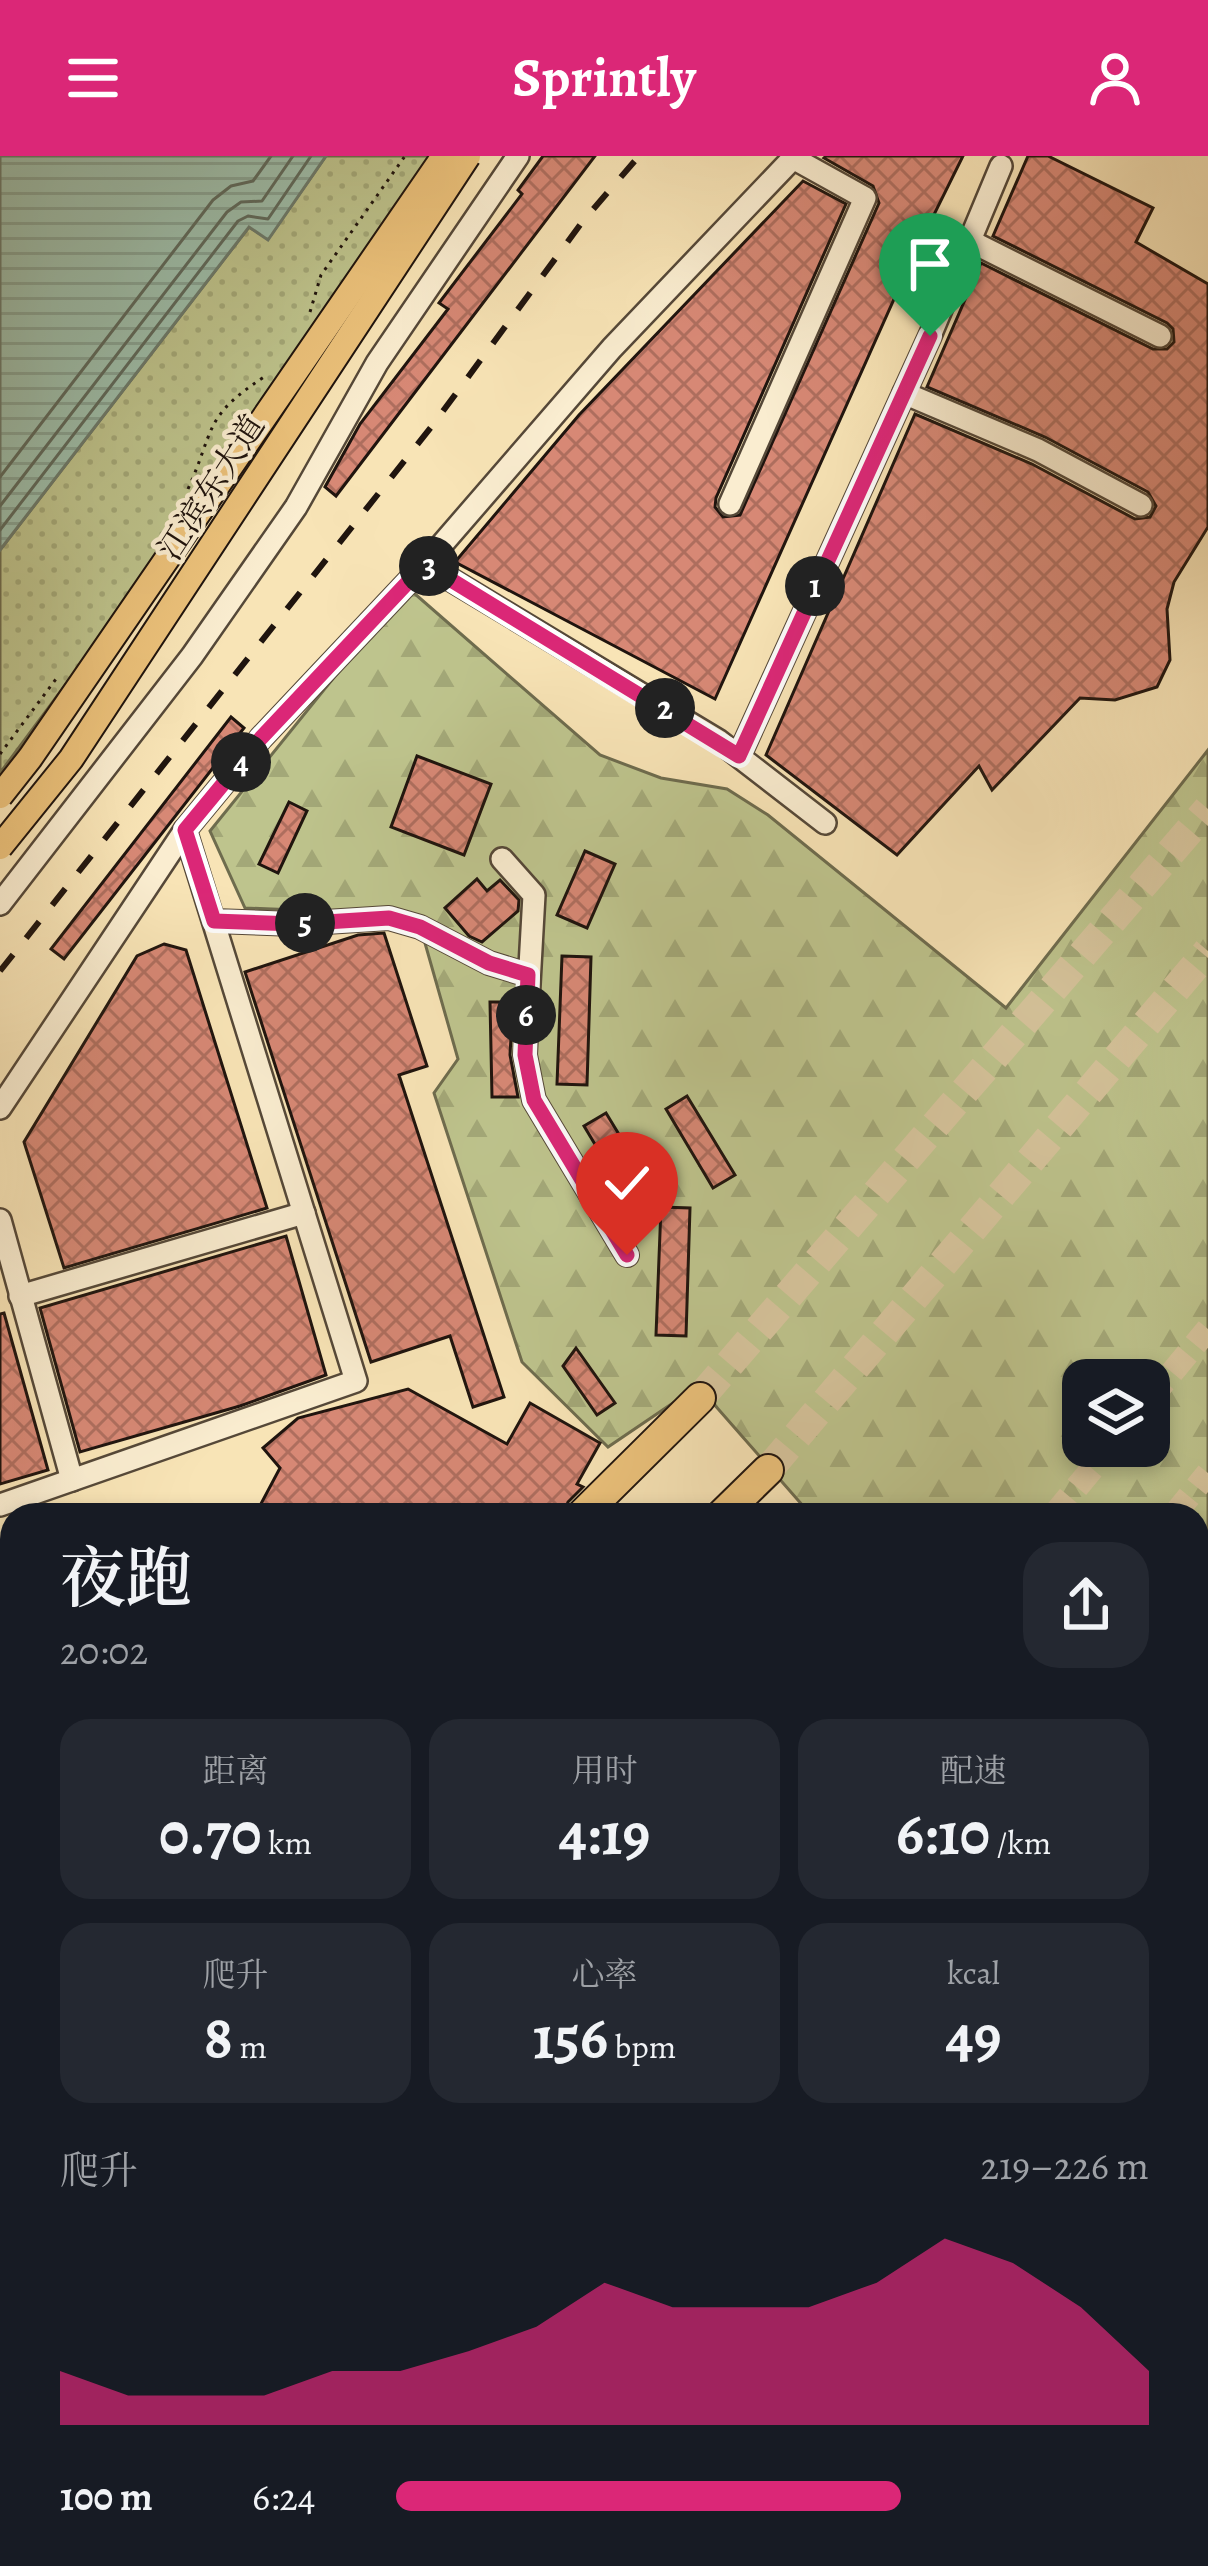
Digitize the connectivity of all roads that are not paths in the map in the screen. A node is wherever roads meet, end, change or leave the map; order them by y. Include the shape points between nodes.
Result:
1 (444, 156) edge
2 (468, 156) edge
3 (518, 156) edge
4 (794, 157) edge
5 (1001, 166) dead end
6 (970, 241) junction
7 (1160, 336) dead end
8 (904, 393) junction
9 (730, 504) dead end
10 (1142, 505) dead end
11 (425, 564) junction
12 (739, 756) junction
13 (0, 796) edge
14 (825, 823) dead end
15 (185, 830) junction
16 (0, 847) edge
17 (502, 860) dead end
18 (0, 904) edge
19 (214, 921) junction
20 (528, 975) junction
21 (0, 1108) edge
22 (304, 1213) junction
23 (0, 1220) edge
24 (627, 1255) dead end
25 (20, 1296) junction
26 (700, 1398) tunnel mouth
27 (768, 1470) tunnel mouth
28 (72, 1480) junction
29 (6, 1503) edge
30 (594, 1503) edge
31 (734, 1503) edge

1 - 13 main road, bridge
2 - 16 main road, 江滨东大道, bridge via 71,759
3 - 18 street via 377,363 296,507
4 - 9 street via 865,198
4 - 11 street via 612,348
5 - 6 street
6 - 7 street
6 - 8 street
8 - 10 street
8 - 12 street
11 - 12 street
11 - 15 street
12 - 14 street
15 - 19 street
15 - 21 street
17 - 20 street via 534,895
19 - 20 street via 389,918
19 - 22 street
20 - 24 street via 525,1055 534,1100
22 - 25 street
22 - 28 street via 356,1381
23 - 25 street
25 - 28 street
26 - 30 highway
27 - 31 highway
28 - 29 street

